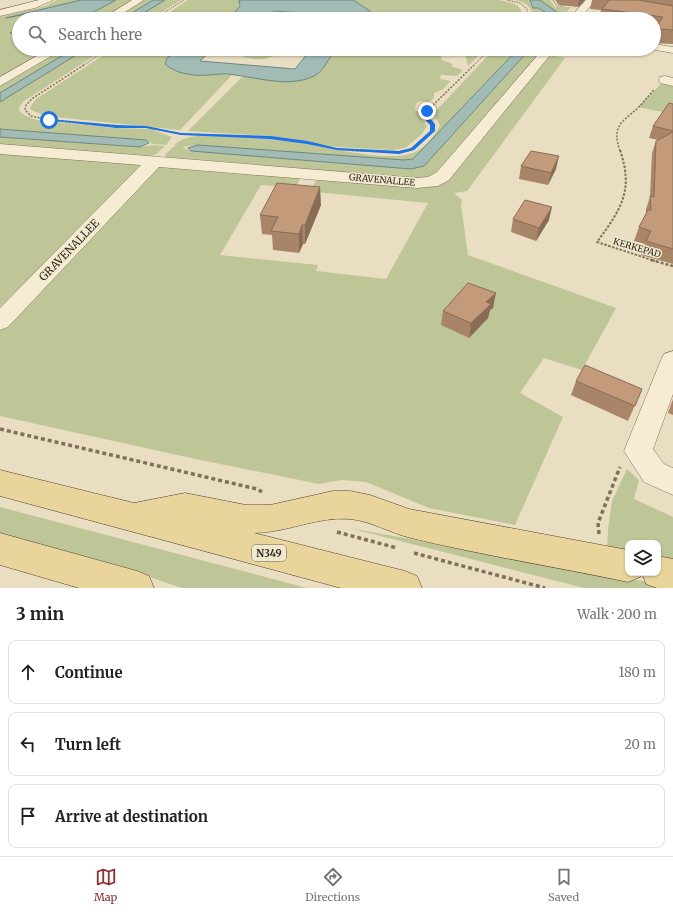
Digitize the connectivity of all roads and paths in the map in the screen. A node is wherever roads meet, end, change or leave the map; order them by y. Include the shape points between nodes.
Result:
1 (47, 0) edge
2 (139, 0) edge
3 (184, 0) edge
4 (507, 0) edge
5 (594, 0) edge
6 (119, 12) edge
7 (165, 12) edge
8 (527, 12) edge
9 (582, 12) edge
10 (0, 13) edge
11 (661, 48) edge
12 (673, 50) edge
13 (44, 56) edge
14 (97, 56) edge
15 (483, 56) edge
16 (543, 56) edge
17 (669, 81) edge
18 (0, 82) edge
19 (0, 149) edge
20 (155, 161) junction
21 (673, 266) edge
22 (0, 322) edge
23 (673, 360) edge
24 (638, 451) junction
25 (673, 482) edge
26 (0, 483) edge
27 (132, 518) junction
28 (0, 549) edge
29 (614, 563) edge
30 (661, 573) edge
31 (673, 576) edge
32 (137, 588) edge
33 (405, 588) edge

1 - 10 street
2 - 6 street
3 - 7 path
4 - 8 path via 520,3
5 - 9 street
11 - 12 street
13 - 18 street
14 - 15 path via 33,98 25,107 28,113 49,120 146,127 181,134 270,137 337,149 399,152 413,149 433,131 433,124 425,117 427,111
16 - 20 street, GRAVENALLEE via 443,176 432,182 418,183
17 - 21 path, KERKEPAD via 626,115 617,128 626,169 626,186 618,209 597,242
19 - 20 street, GRAVENALLEE
20 - 22 street, GRAVENALLEE
23 - 24 street
24 - 25 street via 654,473
24 - 29 path via 623,460 598,523
26 - 27 main road, N349
27 - 29 main road via 185,506 246,519 270,519 333,505 350,505 370,509 409,523
27 - 33 main road, N349
28 - 32 main road
30 - 31 main road

